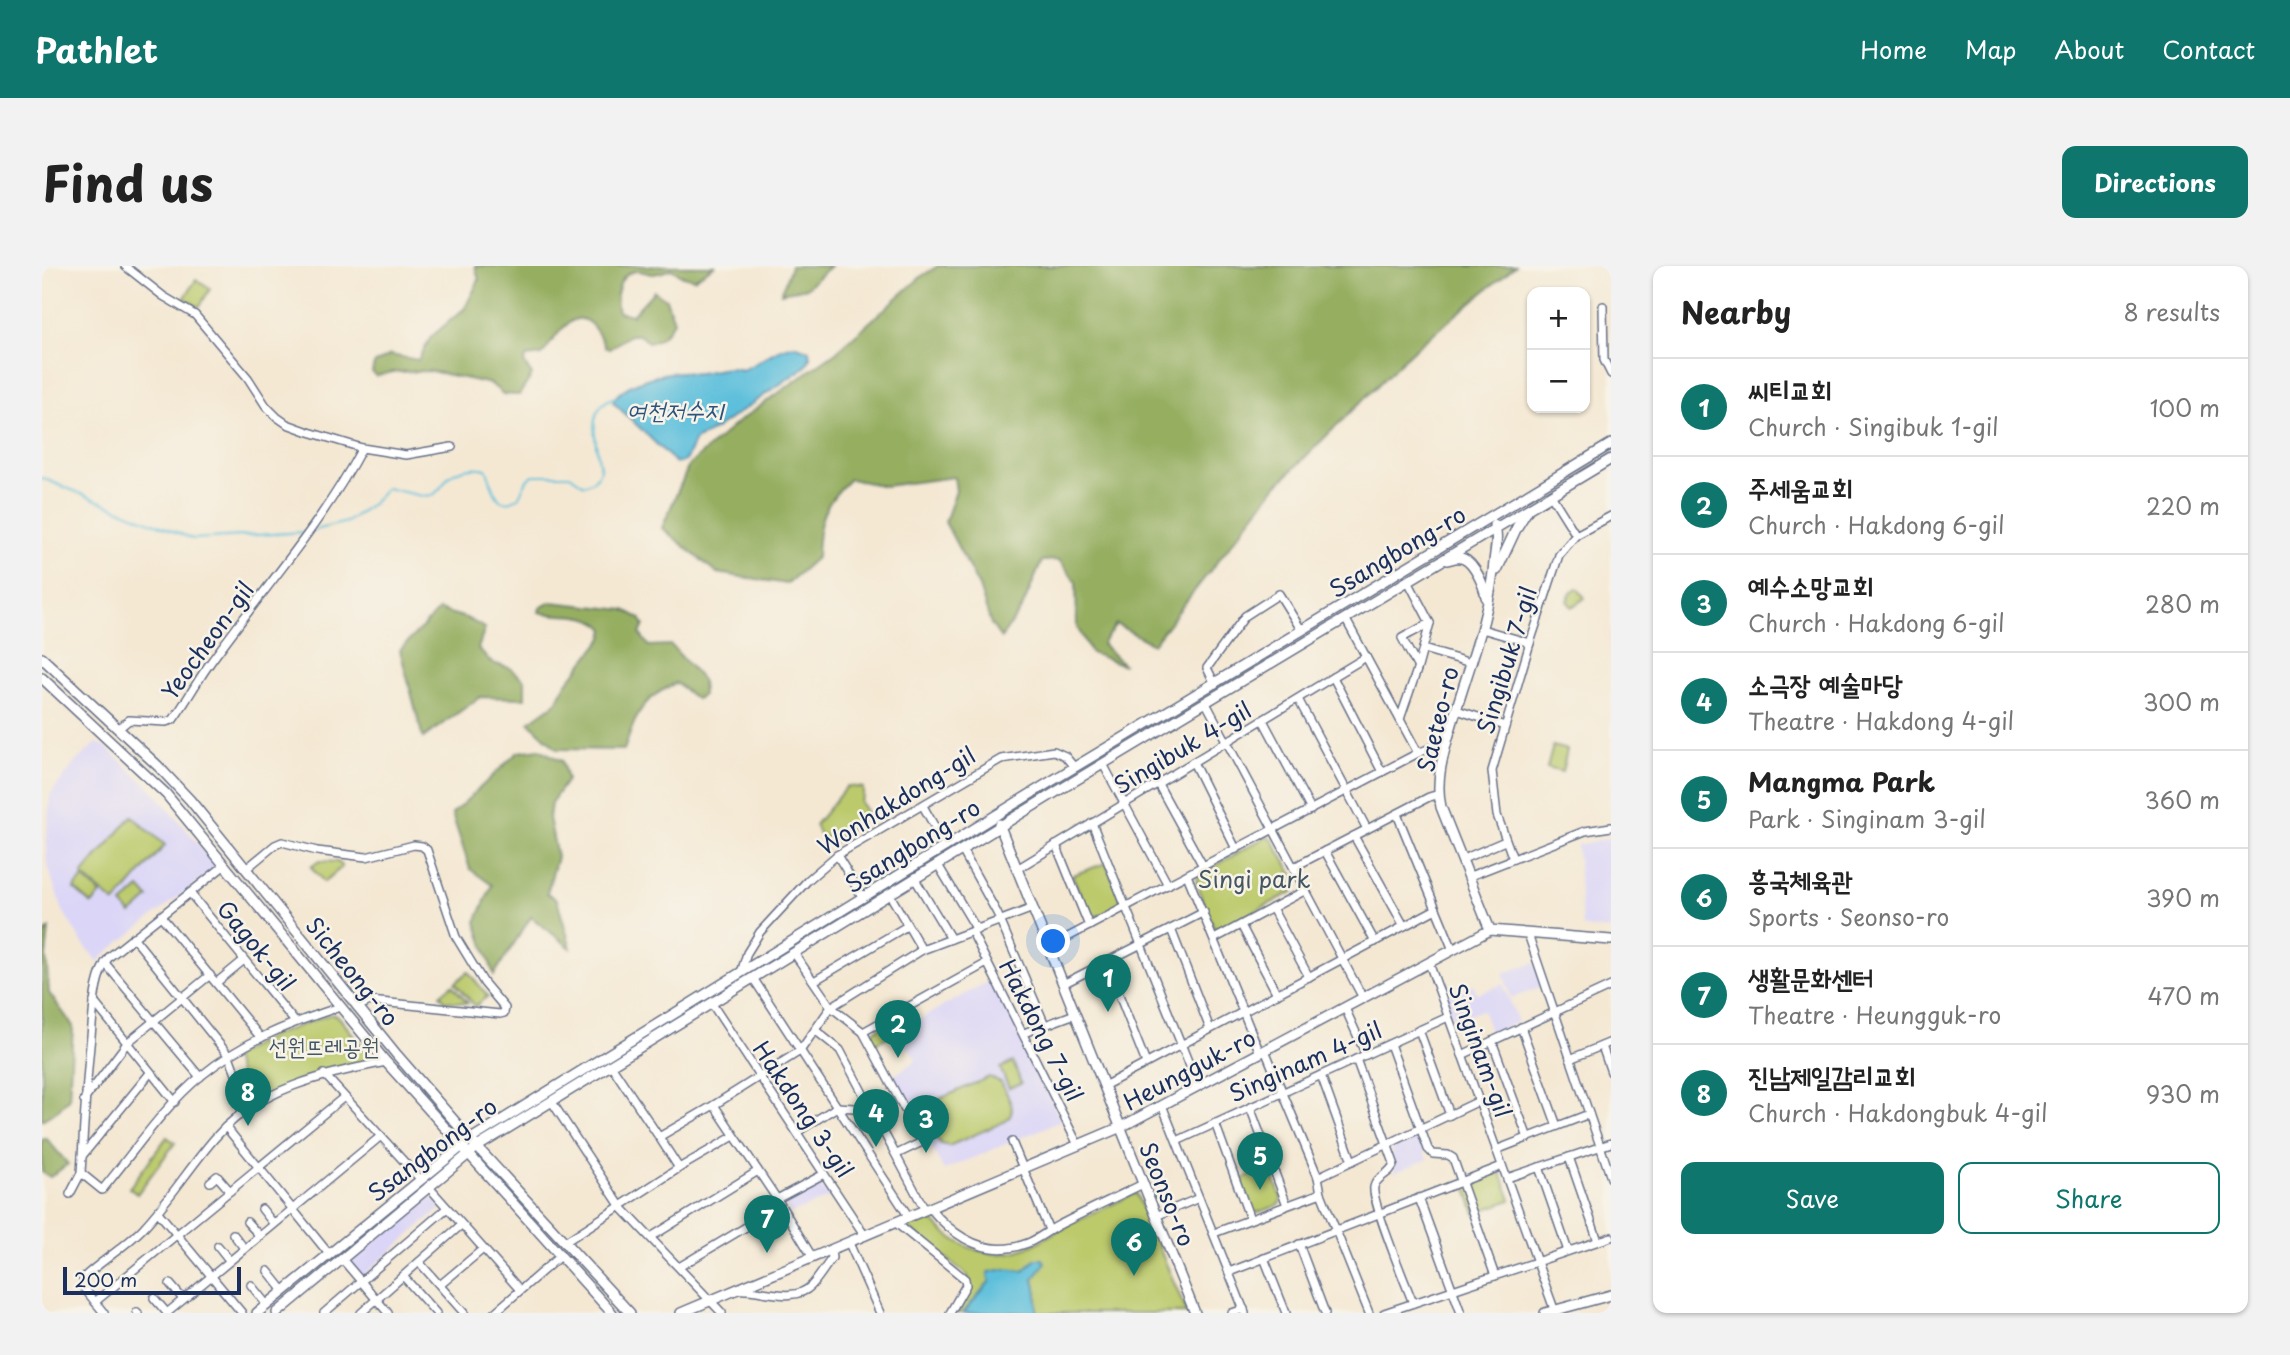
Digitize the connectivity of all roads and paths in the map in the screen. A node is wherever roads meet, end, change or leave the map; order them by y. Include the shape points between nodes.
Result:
1 (125, 266) edge
2 (1602, 306) dead end
3 (1611, 374) edge
4 (1611, 444) edge
5 (453, 447) dead end
6 (362, 448) junction
7 (1611, 459) edge
8 (1547, 497) junction
9 (1611, 516) edge
10 (1489, 518) junction
11 (1496, 528) junction
12 (1576, 535) junction
13 (1442, 561) junction
14 (1493, 578) junction
15 (1408, 580) junction
16 (1487, 604) junction
17 (1345, 618) junction
18 (1430, 623) junction
19 (1482, 629) junction
20 (1302, 631) junction
21 (1530, 643) junction
22 (1423, 649) junction
23 (1366, 657) junction
24 (42, 658) edge
25 (1471, 663) junction
26 (1418, 667) junction
27 (1333, 677) junction
28 (42, 678) edge
29 (1215, 684) junction
30 (1298, 699) junction
31 (1206, 703) junction
32 (1457, 710) junction
33 (1400, 719) junction
34 (1264, 720) junction
35 (1505, 726) junction
36 (118, 729) junction
37 (109, 739) junction
38 (1447, 741) junction
39 (1227, 742) junction
40 (1418, 753) junction
41 (1193, 762) junction
42 (1104, 764) junction
43 (1074, 767) junction
44 (1382, 772) junction
45 (1158, 783) junction
46 (1346, 791) junction
47 (1439, 794) junction
48 (1125, 803) junction
49 (923, 806) junction
50 (1311, 810) junction
51 (1397, 814) junction
52 (996, 816) junction
53 (1092, 823) junction
54 (1000, 827) junction
55 (1611, 827) edge
56 (1273, 829) junction
57 (1367, 829) junction
58 (1354, 836) junction
59 (1505, 841) junction
60 (1056, 845) junction
61 (946, 846) junction
62 (1236, 849) junction
63 (962, 850) junction
64 (1325, 851) junction
65 (837, 855) junction
66 (1463, 859) junction
67 (1513, 859) junction
68 (225, 865) junction
69 (938, 865) junction
70 (1203, 866) junction
71 (1294, 867) junction
72 (246, 869) junction
73 (1017, 869) junction
74 (1187, 875) junction
75 (1470, 876) junction
76 (915, 879) junction
77 (1168, 885) junction
78 (1306, 890) junction
79 (190, 893) junction
80 (890, 895) junction
81 (863, 898) junction
82 (1126, 907) junction
83 (1033, 908) junction
84 (1272, 908) junction
85 (1436, 909) junction
86 (1204, 912) junction
87 (161, 916) junction
88 (1000, 920) junction
89 (1241, 925) junction
90 (907, 926) junction
91 (1089, 926) junction
92 (1404, 926) junction
93 (1171, 929) junction
94 (1490, 930) junction
95 (974, 931) junction
96 (1528, 934) junction
97 (133, 937) junction
98 (951, 939) junction
99 (1214, 939) junction
100 (1611, 940) edge
101 (1375, 942) junction
102 (1141, 944) junction
103 (307, 945) junction
104 (1049, 947) junction
105 (922, 950) junction
106 (1453, 950) junction
107 (794, 953) junction
108 (296, 955) junction
109 (1343, 959) junction
110 (244, 960) junction
111 (1106, 962) junction
112 (105, 963) junction
113 (987, 963) junction
114 (1429, 963) junction
115 (741, 973) junction
116 (210, 975) junction
117 (1309, 977) junction
118 (753, 978) junction
119 (814, 981) junction
120 (216, 983) junction
121 (1063, 984) junction
122 (1611, 986) edge
123 (1277, 994) junction
124 (182, 998) junction
125 (1363, 998) junction
126 (94, 1002) junction
127 (712, 1004) junction
128 (340, 1007) junction
129 (357, 1007) junction
130 (831, 1007) junction
131 (1345, 1008) junction
132 (1554, 1011) junction
133 (1243, 1012) junction
134 (1076, 1014) junction
135 (1448, 1017) junction
136 (154, 1020) junction
137 (295, 1022) junction
138 (1045, 1025) junction
139 (1521, 1027) junction
140 (1210, 1029) junction
141 (815, 1030) junction
142 (1419, 1030) junction
143 (863, 1032) junction
144 (1024, 1033) junction
145 (261, 1038) junction
146 (1492, 1041) junction
147 (1611, 1042) edge
148 (127, 1043) junction
149 (1390, 1044) junction
150 (1181, 1045) junction
151 (1602, 1046) junction
152 (800, 1051) junction
153 (1263, 1051) junction
154 (229, 1055) junction
155 (1366, 1055) junction
156 (1462, 1055) junction
157 (1356, 1059) junction
158 (1570, 1059) junction
159 (387, 1062) junction
160 (1146, 1063) junction
161 (611, 1065) junction
162 (1611, 1072) edge
163 (150, 1073) junction
164 (324, 1074) junction
165 (1321, 1075) junction
166 (759, 1076) junction
167 (200, 1077) junction
168 (1104, 1086) junction
169 (1198, 1086) junction
170 (1283, 1092) junction
171 (344, 1097) junction
172 (84, 1100) junction
173 (1479, 1101) junction
174 (175, 1102) junction
175 (552, 1102) junction
176 (714, 1105) junction
177 (1162, 1105) junction
178 (837, 1107) junction
179 (1250, 1107) junction
180 (871, 1109) junction
181 (1589, 1114) junction
182 (240, 1115) junction
183 (1450, 1115) junction
184 (1215, 1123) junction
185 (1557, 1126) junction
186 (226, 1127) junction
187 (1121, 1127) junction
188 (1420, 1129) junction
189 (797, 1132) junction
190 (381, 1136) junction
191 (734, 1136) junction
192 (659, 1137) junction
193 (1528, 1138) junction
194 (1177, 1141) junction
195 (1012, 1142) dead end
196 (474, 1143) junction
197 (1611, 1143) edge
198 (1387, 1144) junction
199 (1078, 1145) junction
200 (1600, 1146) junction
201 (1496, 1150) junction
202 (465, 1151) junction
203 (897, 1154) junction
204 (82, 1157) junction
205 (1569, 1157) junction
206 (1352, 1161) junction
207 (1502, 1166) junction
208 (1539, 1167) junction
209 (258, 1168) junction
210 (679, 1168) junction
211 (1023, 1169) junction
212 (758, 1171) junction
213 (81, 1173) junction
214 (824, 1174) junction
215 (1318, 1177) junction
216 (1507, 1178) junction
217 (1611, 1178) edge
218 (420, 1179) junction
219 (210, 1182) dead end
220 (1462, 1182) junction
221 (1143, 1184) junction
222 (428, 1186) junction
223 (230, 1191) junction
224 (1321, 1192) junction
225 (70, 1194) dead end
226 (1199, 1198) junction
227 (1419, 1198) junction
228 (779, 1203) junction
229 (1287, 1205) junction
230 (621, 1207) junction
231 (291, 1208) junction
232 (447, 1208) junction
233 (262, 1209) dead end
234 (927, 1209) junction
235 (158, 1212) junction
236 (1380, 1213) junction
237 (1156, 1216) junction
238 (909, 1217) junction
239 (1250, 1219) junction
240 (247, 1222) dead end
241 (273, 1223) junction
242 (896, 1223) junction
243 (461, 1225) junction
244 (1049, 1230) junction
245 (1336, 1230) junction
246 (1214, 1233) junction
247 (233, 1234) dead end
248 (177, 1235) junction
249 (259, 1235) junction
250 (865, 1236) junction
251 (650, 1237) junction
252 (1611, 1237) edge
253 (1598, 1241) junction
254 (565, 1242) junction
255 (849, 1243) junction
256 (1299, 1244) junction
257 (218, 1246) dead end
258 (244, 1248) junction
259 (483, 1249) junction
260 (831, 1251) junction
261 (1568, 1251) junction
262 (329, 1254) junction
263 (560, 1255) junction
264 (342, 1258) junction
265 (813, 1258) junction
266 (1264, 1258) junction
267 (229, 1260) junction
268 (419, 1262) junction
269 (1537, 1262) junction
270 (679, 1267) junction
271 (268, 1271) dead end
272 (1229, 1272) junction
273 (211, 1276) junction
274 (403, 1276) junction
275 (1495, 1276) junction
276 (360, 1281) junction
277 (170, 1284) dead end
278 (251, 1285) dead end
279 (440, 1285) junction
280 (520, 1290) junction
281 (1452, 1290) junction
282 (284, 1291) junction
283 (734, 1291) junction
284 (1611, 1295) edge
285 (154, 1298) dead end
286 (183, 1299) junction
287 (376, 1300) junction
288 (710, 1300) junction
289 (95, 1302) junction
290 (1413, 1303) junction
291 (267, 1305) junction
292 (333, 1306) junction
293 (288, 1310) edge
294 (1245, 1311) edge
295 (1551, 1312) edge
296 (104, 1313) edge
297 (167, 1313) edge
298 (242, 1313) edge
299 (257, 1313) edge
300 (277, 1313) edge
301 (324, 1313) edge
302 (339, 1313) edge
303 (361, 1313) edge
304 (388, 1313) edge
305 (436, 1313) edge
306 (464, 1313) edge
307 (494, 1313) edge
308 (612, 1313) edge
309 (630, 1313) edge
310 (681, 1313) edge
311 (722, 1313) edge
312 (880, 1313) edge
313 (950, 1313) edge
314 (1195, 1313) edge
315 (1231, 1313) edge
316 (1286, 1313) edge
317 (1325, 1313) edge
318 (1369, 1313) edge
319 (1384, 1313) edge
320 (1461, 1313) edge

1 - 6 street via 195,314 277,417
2 - 3 street via 1604,360
4 - 10 street, Ssangbong-ro
5 - 6 street via 406,455
6 - 36 street, Yeocheon-gil via 307,535 207,667 173,720 129,720
7 - 8 street, Ssangbong-ro
8 - 11 street, Ssangbong-ro
8 - 12 street
8 - 14 street via 1522,518
9 - 12 street, Singibuk 7-gil
10 - 11 street
10 - 20 street, Ssangbong-ro
11 - 13 street, Ssangbong-ro
11 - 14 street, Saeteo-ro
12 - 21 street, Singibuk 7-gil via 1559,555
13 - 15 street, Ssangbong-ro
13 - 16 street via 1466,560 1483,586
14 - 16 street, Saeteo-ro
15 - 17 street, Ssangbong-ro
15 - 18 street
16 - 19 street, Saeteo-ro
17 - 23 street
17 - 31 street, Ssangbong-ro
18 - 22 street
18 - 26 street via 1402,638
19 - 21 street
19 - 25 street, Saeteo-ro
20 - 29 street, Ssangbong-ro
20 - 29 street via 1279,594 1245,617 1207,668
21 - 35 street, Singibuk 7-gil
22 - 25 street
22 - 26 street
23 - 27 street, Singibuk 4-gil
23 - 33 street
24 - 36 street, Sicheong-ro
25 - 32 street, Saeteo-ro
26 - 33 street
27 - 30 street, Singibuk 4-gil
27 - 44 street
28 - 37 street, Sicheong-ro
29 - 43 street, Ssangbong-ro
30 - 34 street, Singibuk 4-gil
30 - 46 street
31 - 39 street
31 - 42 street, Ssangbong-ro
32 - 35 street
32 - 38 street, Saeteo-ro
33 - 40 street
34 - 39 street, Singibuk 4-gil
34 - 50 street
35 - 59 street, Singibuk 7-gil via 1492,771
36 - 37 street
36 - 72 street, Sicheong-ro via 167,776
37 - 68 street, Sicheong-ro via 166,793
38 - 40 street
38 - 47 street, Saeteo-ro
39 - 41 street, Singibuk 4-gil
39 - 56 street
40 - 44 street
41 - 45 street, Singibuk 4-gil
41 - 62 street
42 - 48 street
42 - 54 street, Ssangbong-ro
43 - 49 street, Wonhakdong-gil via 1065,755 1054,751 1001,759
43 - 52 street, Ssangbong-ro
44 - 46 street
45 - 48 street, Singibuk 4-gil
45 - 70 street
46 - 50 street
46 - 57 street
47 - 51 street
47 - 66 street, Saeteo-ro
48 - 53 street, Singibuk 4-gil
48 - 77 street
49 - 61 street
49 - 65 street, Wonhakdong-gil
50 - 56 street
51 - 57 street
51 - 85 street
52 - 54 street, Seonso-ro
52 - 61 street, Ssangbong-ro
53 - 60 street, Singibuk 4-gil
53 - 82 street
54 - 63 street, Ssangbong-ro
54 - 73 street, Seonso-ro
55 - 67 street via 1586,831
56 - 62 street
56 - 71 street
57 - 58 street
58 - 64 street
58 - 92 street
59 - 66 street
59 - 67 street, Singibuk 7-gil
60 - 73 street, Singibuk 4-gil
60 - 91 street
61 - 81 street, Ssangbong-ro
62 - 70 street
63 - 69 street, Ssangbong-ro
63 - 88 street
64 - 71 street
64 - 101 street
65 - 81 street
65 - 115 street, Wonhakdong-gil via 760,932
66 - 75 street, Saeteo-ro
67 - 75 street
68 - 79 street, Gagok-gil
68 - 108 street, Sicheong-ro
69 - 76 street, Ssangbong-ro
69 - 95 street, Hakdong 7-gil
70 - 74 street
71 - 78 street
72 - 103 street, Sicheong-ro
72 - 129 street via 282,842 366,857 414,845 426,848 456,937 505,1007 504,1013 370,1001
73 - 83 street, Seonso-ro
74 - 77 street
74 - 86 street
75 - 94 street, Saeteo-ro
76 - 80 street, Ssangbong-ro
76 - 98 street
77 - 82 street
78 - 84 street
78 - 109 street
79 - 87 street, Gagok-gil
79 - 110 street, Gagok-gil
80 - 90 street
80 - 107 street, Ssangbong-ro
81 - 115 street, Ssangbong-ro
82 - 91 street
82 - 102 street
83 - 88 street
83 - 104 street, Seonso-ro
84 - 89 street
84 - 117 street
85 - 92 street
85 - 106 street
86 - 93 street
86 - 99 street
87 - 97 street, Gagok-gil
87 - 116 street
88 - 95 street
88 - 138 street
89 - 99 street
89 - 123 street
90 - 105 street
90 - 119 street
91 - 104 street
92 - 101 street
93 - 102 street
93 - 140 street
94 - 96 street
94 - 106 street, Heungguk-ro
95 - 98 street
95 - 113 street, Hakdong 7-gil
96 - 100 street
96 - 132 street
97 - 112 street, Gagok-gil
97 - 124 street
98 - 105 street
99 - 133 street
101 - 109 street
102 - 111 street
102 - 150 street
103 - 108 street
103 - 129 street, Sicheong-ro
104 - 121 street, Seonso-ro
105 - 130 street
106 - 114 street, Heungguk-ro
107 - 118 street, Ssangbong-ro
107 - 119 street
108 - 128 street, Sicheong-ro
109 - 117 street
109 - 125 street
110 - 120 street
110 - 137 street, Gagok-gil
111 - 121 street
111 - 160 street
112 - 126 street
112 - 136 street
113 - 143 street
113 - 144 street, Hakdong 7-gil
114 - 125 street, Heungguk-ro
114 - 135 street, Singinam-gil
115 - 196 street, Ssangbong-ro
116 - 120 street
116 - 124 street
117 - 123 street
118 - 127 street, Ssangbong-ro
118 - 152 street
119 - 130 street
120 - 145 street
121 - 134 street, Seonso-ro
122 - 132 street
123 - 133 street
124 - 136 street
124 - 154 street
125 - 131 street, Heungguk-ro
126 - 148 street
126 - 172 street
127 - 161 street, Ssangbong-ro
127 - 166 street, Hakdong 3-gil
128 - 137 street, Gagok-gil
128 - 159 street, Sicheong-ro
129 - 196 street, Sicheong-ro
130 - 141 street
130 - 143 street
131 - 153 street, Heungguk-ro
131 - 155 street
132 - 139 street
132 - 158 street
133 - 140 street
133 - 153 street
134 - 138 street
134 - 168 street, Seonso-ro
135 - 142 street, Singinam 4-gil
135 - 156 street, Singinam-gil
136 - 148 street
136 - 167 street
137 - 145 street, Gagok-gil
138 - 144 street
139 - 146 street
139 - 185 street
140 - 150 street
141 - 152 street
141 - 180 street via 840,1050
142 - 149 street, Singinam 4-gil
142 - 183 street
143 - 203 street via 922,1142
144 - 199 street, Hakdong 7-gil
145 - 154 street, Gagok-gil
146 - 156 street
146 - 193 street
147 - 151 street
148 - 163 street
148 - 172 street
149 - 155 street, Singinam 4-gil
149 - 188 street
150 - 160 street
150 - 169 street
151 - 158 street
151 - 162 street
152 - 166 street
152 - 178 street
153 - 169 street, Heungguk-ro
153 - 170 street
154 - 167 street, Gagok-gil
154 - 182 street via 244,1096
155 - 157 street, Singinam 4-gil
156 - 173 street, Singinam-gil
157 - 165 street, Singinam 4-gil
157 - 198 street
158 - 181 street
159 - 164 street
159 - 202 street, Sicheong-ro
160 - 168 street
161 - 175 street, Ssangbong-ro
161 - 192 street
163 - 174 street
163 - 204 street
164 - 171 street
164 - 182 street via 275,1093
165 - 170 street, Singinam 4-gil
165 - 206 street
166 - 176 street
166 - 189 street, Hakdong 3-gil
167 - 174 street, Gagok-gil
168 - 187 street, Seonso-ro
169 - 177 street, Heungguk-ro
170 - 179 street, Singinam 4-gil
170 - 215 street
171 - 190 street
171 - 209 street
172 - 204 street
173 - 183 street
173 - 201 street, Singinam-gil
174 - 213 street, Gagok-gil via 102,1190
175 - 196 street, Ssangbong-ro
175 - 230 street
176 - 191 street
176 - 192 street
177 - 187 street, Heungguk-ro
177 - 194 street
178 - 180 street
178 - 189 street
178 - 238 street
179 - 184 street, Singinam 4-gil
179 - 229 street
180 - 203 street
181 - 185 street, Singinam-gil
181 - 200 street
182 - 186 street
183 - 188 street
184 - 194 street, Singinam 4-gil
184 - 239 street
185 - 193 street, Singinam-gil
186 - 209 street
186 - 235 street
187 - 199 street, Heungguk-ro
187 - 221 street, Seonso-ro
188 - 198 street
188 - 220 street via 1429,1151 1453,1158
189 - 214 street, Hakdong 3-gil
190 - 218 street
190 - 231 street
191 - 210 street
191 - 212 street
192 - 210 street
193 - 201 street, Singinam-gil
194 - 226 street
195 - 211 street
196 - 202 street, Ssangbong-ro
196 - 254 street, Sicheong-ro
197 - 200 street
198 - 206 street
198 - 236 street via 1394,1167 1374,1186
199 - 211 street, Heungguk-ro
200 - 205 street
200 - 217 street
201 - 207 street, Singinam-gil
202 - 218 street, Ssangbong-ro
202 - 222 street, Ssangbong-ro
202 - 263 street, Sicheong-ro
203 - 234 street
204 - 213 street
205 - 208 street
205 - 253 street
206 - 215 street
207 - 216 street, Singinam-gil
207 - 220 street
208 - 216 street
208 - 261 street
209 - 223 street
209 - 231 street
210 - 230 street
211 - 234 street, Heungguk-ro
211 - 244 street
212 - 228 street
212 - 251 street
213 - 225 street
214 - 228 street
214 - 250 street, Hakdong 3-gil
215 - 224 street
216 - 269 street, Singinam-gil
218 - 262 street, Ssangbong-ro
219 - 223 street via 217,1176
220 - 227 street
220 - 275 street
221 - 237 street, Seonso-ro
221 - 244 street
222 - 232 street
222 - 264 street, Ssangbong-ro
223 - 248 street
224 - 229 street
224 - 245 street
226 - 237 street
226 - 246 street
227 - 236 street
227 - 281 street
228 - 265 street
228 - 270 street
229 - 239 street
230 - 251 street
230 - 254 street
231 - 241 street
231 - 262 street
232 - 243 street
232 - 276 street
233 - 241 street
234 - 238 street, Heungguk-ro
234 - 244 street via 963,1239 990,1248 1029,1242
235 - 248 street
235 - 289 street via 83,1278 84,1288
236 - 245 street
236 - 290 street
237 - 314 street, Seonso-ro
238 - 242 street, Heungguk-ro
239 - 246 street
240 - 249 street
241 - 249 street
242 - 250 street, Heungguk-ro
242 - 313 street via 965,1279
243 - 259 street
243 - 268 street
245 - 256 street
245 - 318 street
246 - 272 street
247 - 258 street
248 - 273 street
248 - 289 street
249 - 258 street
250 - 255 street, Heungguk-ro
251 - 270 street
252 - 253 street
253 - 261 street
254 - 309 street, Sicheong-ro
255 - 260 street, Heungguk-ro
255 - 312 street
256 - 266 street
256 - 317 street
257 - 267 street
258 - 267 street
259 - 279 street
259 - 280 street
260 - 265 street, Heungguk-ro
260 - 283 street via 832,1258 802,1292
261 - 269 street
262 - 282 street, Ssangbong-ro
263 - 280 street
263 - 308 street, Sicheong-ro
264 - 276 street
264 - 293 street, Ssangbong-ro
265 - 283 street, Heungguk-ro
266 - 272 street
266 - 316 street
267 - 273 street
268 - 274 street
268 - 279 street
269 - 275 street
269 - 295 street, Singinam-gil
270 - 288 street
271 - 282 street
272 - 294 street
273 - 286 street
273 - 298 street
274 - 287 street
274 - 305 street
275 - 281 street
276 - 287 street
276 - 292 street
277 - 286 street
278 - 291 street
279 - 306 street
280 - 307 street
281 - 290 street
281 - 320 street
282 - 291 street, Ssangbong-ro
283 - 288 street, Heungguk-ro
284 - 295 street
285 - 297 street
286 - 297 street
287 - 303 street
287 - 304 street
288 - 310 street, Heungguk-ro
288 - 311 street
289 - 296 street
290 - 319 street
291 - 299 street, Ssangbong-ro
292 - 301 street
292 - 302 street
293 - 300 street, Ssangbong-ro
294 - 315 street

